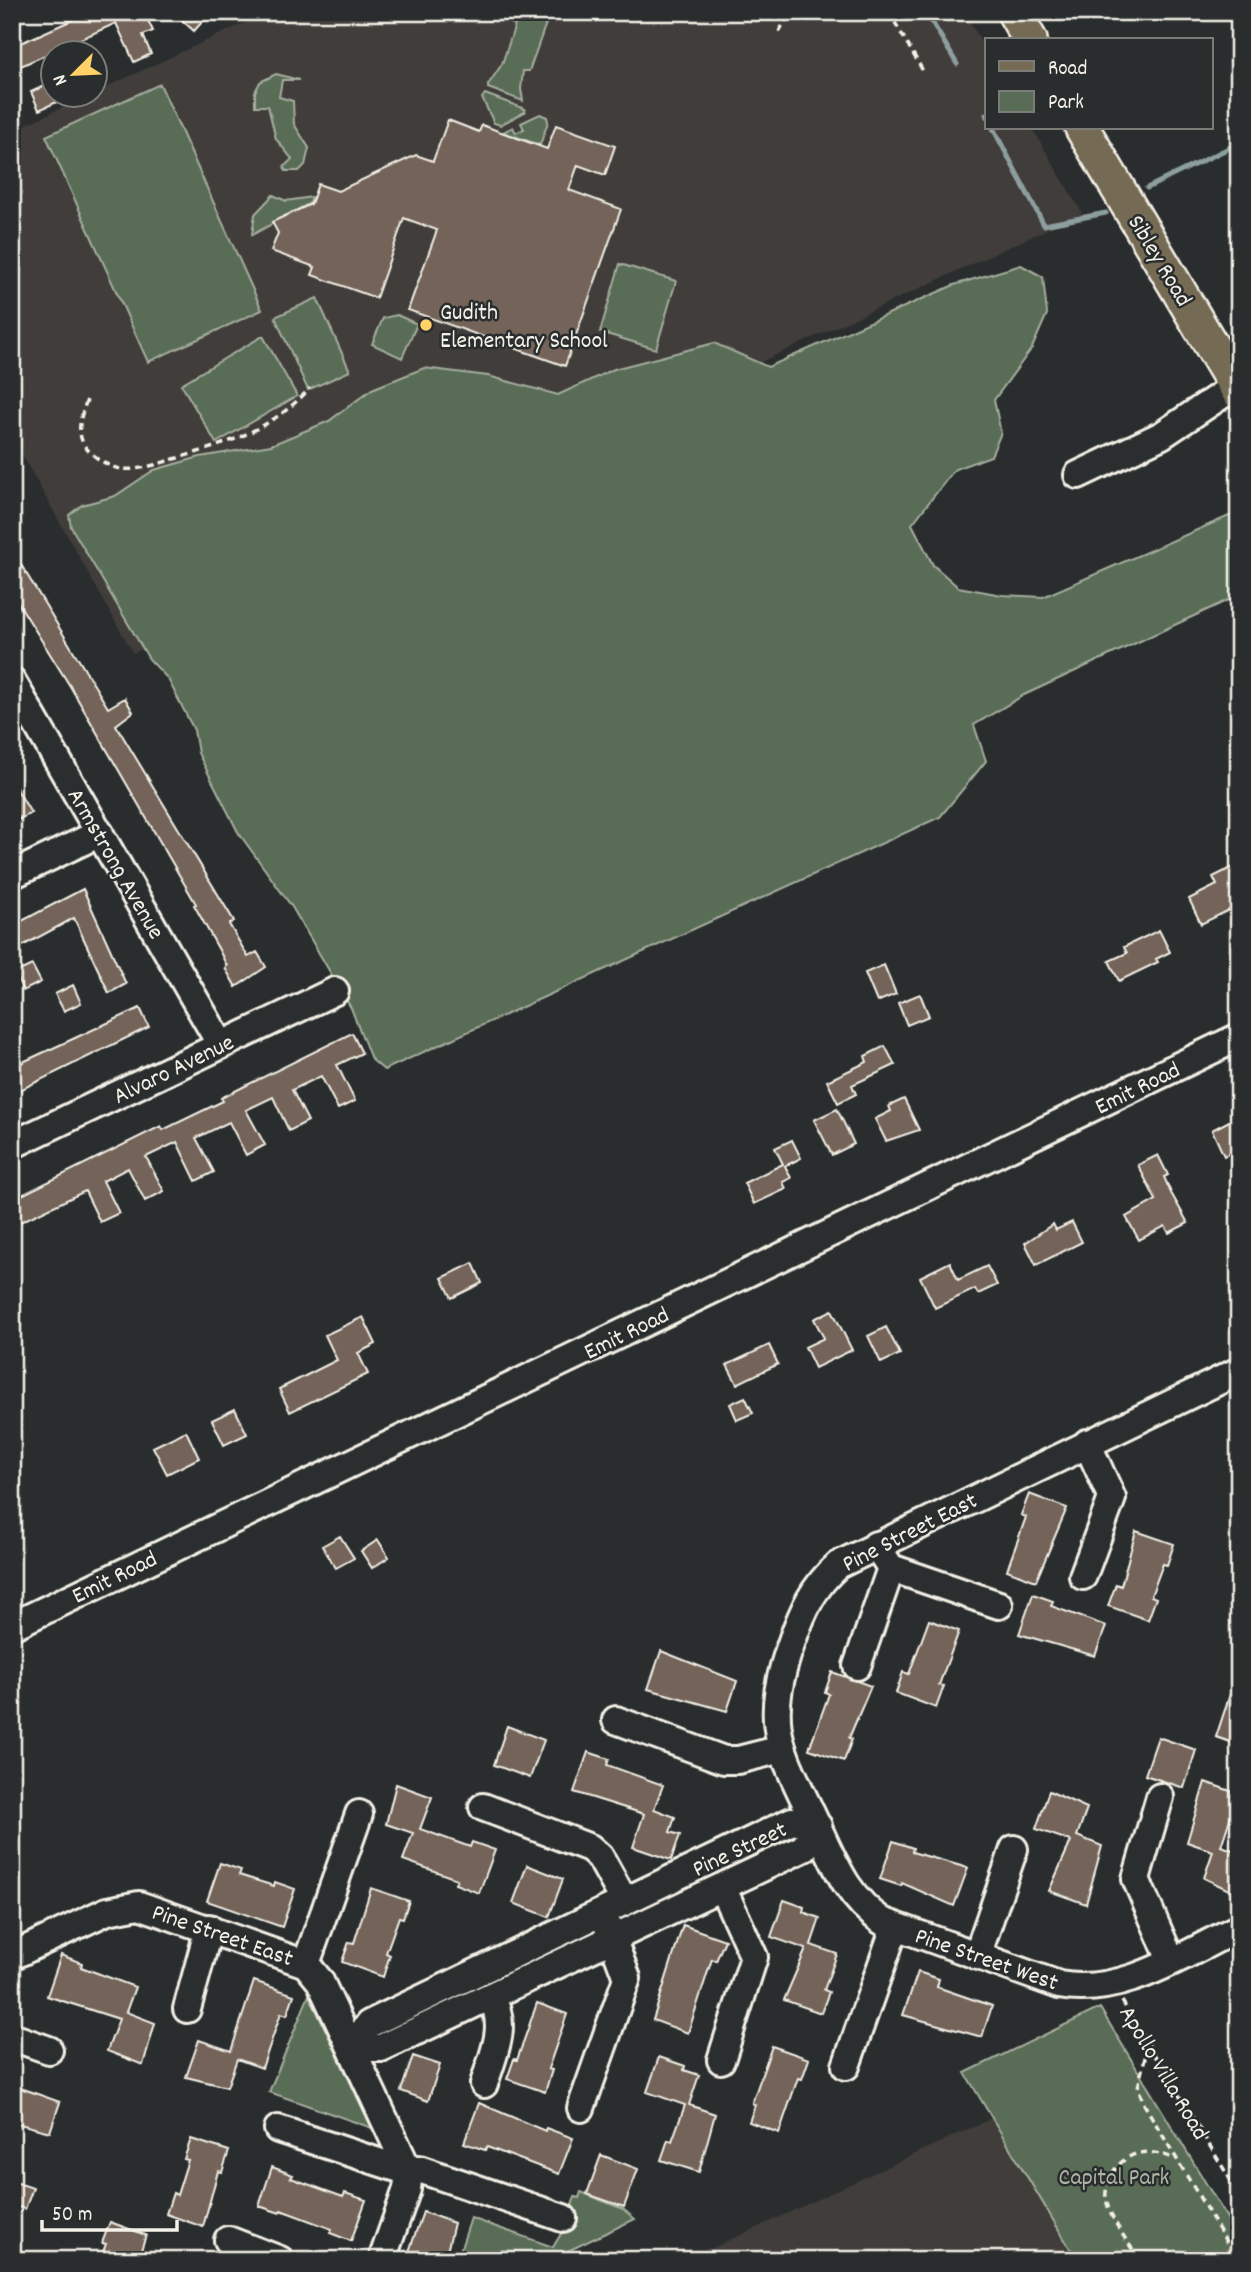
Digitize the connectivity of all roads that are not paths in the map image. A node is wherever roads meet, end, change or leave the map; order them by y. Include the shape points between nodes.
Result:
1 (1014, 12) edge
2 (1029, 38) edge
3 (1084, 130) edge
4 (1237, 389) edge
5 (1078, 475) dead end
6 (12, 681) edge
7 (100, 833) junction
8 (12, 876) edge
9 (335, 991) dead end
10 (1239, 1037) edge
11 (221, 1045) junction
12 (12, 1145) edge
13 (1239, 1371) edge
14 (1087, 1443) junction
15 (876, 1545) junction
16 (891, 1568) junction
17 (1083, 1576) dead end
18 (999, 1605) dead end
19 (12, 1626) edge
20 (857, 1666) dead end
21 (616, 1720) dead end
22 (782, 1749) junction
23 (1160, 1797) dead end
24 (483, 1807) dead end
25 (359, 1814) dead end
26 (817, 1826) junction
27 (1014, 1849) dead end
28 (681, 1875) junction
29 (722, 1887) junction
30 (693, 1900) junction
31 (613, 1907) junction
32 (895, 1927) junction
33 (209, 1928) junction
34 (1239, 1928) edge
35 (613, 1938) junction
36 (12, 1956) edge
37 (977, 1956) junction
38 (1171, 1960) junction
39 (306, 1964) junction
40 (457, 1982) junction
41 (480, 2001) junction
42 (187, 2009) dead end
43 (12, 2037) edge
44 (352, 2048) junction
45 (49, 2050) dead end
46 (721, 2060) dead end
47 (846, 2066) dead end
48 (484, 2084) dead end
49 (581, 2108) dead end
50 (278, 2129) dead end
51 (409, 2172) junction
52 (563, 2218) dead end
53 (228, 2240) dead end
54 (280, 2260) edge
55 (382, 2260) edge

1 - 2 main road
3 - 4 main road, Sibley Road
4 - 5 street via 1162,435
6 - 7 street, Armstrong Avenue
7 - 8 street
7 - 11 street, Armstrong Avenue
9 - 11 street, Alvaro Avenue
10 - 19 street, Emit Road
11 - 12 street, Alvaro Avenue
13 - 14 street, Pine Street East
14 - 15 street, Pine Street East
14 - 17 street via 1112,1498
15 - 16 street
15 - 22 street, Pine Street East via 838,1565 803,1609 776,1690 775,1725
16 - 18 street
16 - 20 street
21 - 22 street via 724,1760
22 - 26 street, Pine Street East
23 - 38 street via 1136,1879
24 - 31 street via 590,1848 600,1857
25 - 39 street
26 - 28 street, Pine Street via 792,1821
26 - 29 street, Pine Street via 804,1847
26 - 32 street, Pine Street West via 849,1891 864,1908
27 - 37 street
28 - 30 street
28 - 31 street, Pine Street
29 - 30 street, Pine Street
29 - 46 street via 754,1957
30 - 35 street, Pine Street
31 - 35 street
31 - 40 street, Pine Street
32 - 37 street, Pine Street West
32 - 47 street
33 - 36 street, Pine Street East via 149,1907 128,1905
33 - 39 street, Pine Street East
33 - 42 street
34 - 38 street, Pine Street West
35 - 41 street, Pine Street
35 - 49 street via 627,1978
37 - 38 street, Pine Street West via 1059,1984 1117,1993
39 - 44 street, Pine Street East via 320,1981
40 - 41 street
40 - 44 street, Pine Street via 369,2024
41 - 44 street, Pine Street via 381,2048
41 - 48 street via 501,2013
43 - 45 street
44 - 51 street
50 - 51 street
51 - 52 street via 419,2169
51 - 55 street
53 - 54 street

